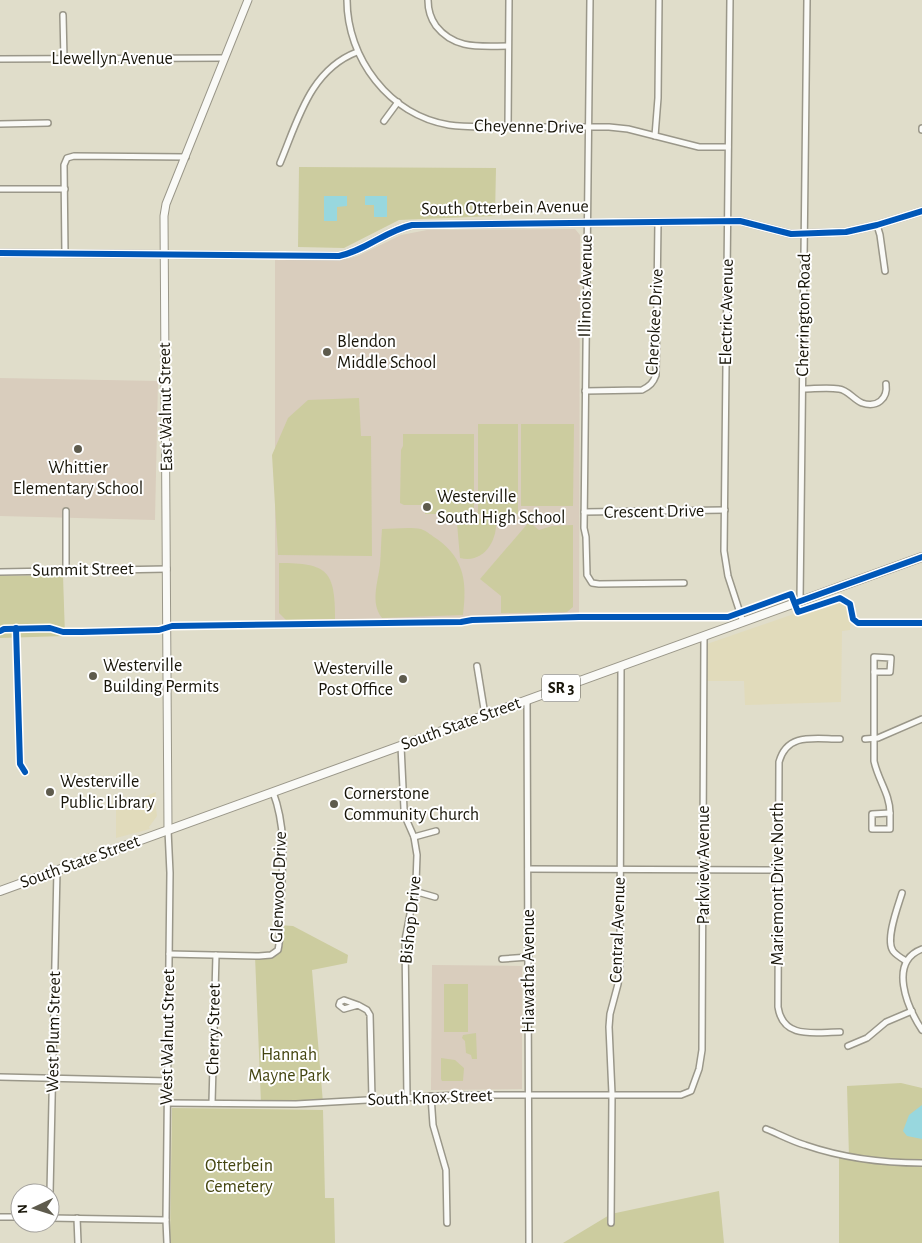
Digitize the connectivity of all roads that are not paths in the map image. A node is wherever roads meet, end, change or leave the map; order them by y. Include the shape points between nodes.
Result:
1 (248, 0) edge
2 (347, 0) edge
3 (428, 0) edge
4 (509, 0) edge
5 (590, 0) edge
6 (659, 0) edge
7 (730, 0) edge
8 (807, 0) edge
9 (63, 15) dead end
10 (508, 46) junction
11 (357, 52) junction
12 (224, 58) junction
13 (0, 59) edge
14 (64, 59) junction
15 (398, 102) junction
16 (384, 121) dead end
17 (48, 123) dead end
18 (0, 124) edge
19 (508, 126) junction
20 (589, 127) junction
21 (655, 136) junction
22 (728, 147) junction
23 (186, 157) junction
24 (280, 163) dead end
25 (0, 189) edge
26 (65, 189) junction
27 (922, 211) edge
28 (728, 221) junction
29 (586, 222) junction
30 (658, 222) junction
31 (877, 225) junction
32 (805, 234) junction
33 (0, 253) edge
34 (65, 254) junction
35 (164, 254) junction
36 (885, 271) dead end
37 (886, 384) dead end
38 (803, 389) junction
39 (585, 391) junction
40 (725, 510) junction
41 (66, 511) dead end
42 (584, 512) junction
43 (922, 557) edge
44 (167, 569) junction
45 (66, 570) junction
46 (0, 572) edge
47 (684, 583) dead end
48 (800, 601) junction
49 (743, 622) junction
50 (704, 636) junction
51 (477, 666) dead end
52 (621, 666) junction
53 (874, 672) dead end
54 (527, 700) junction
55 (485, 715) junction
56 (922, 719) edge
57 (840, 739) dead end
58 (874, 739) junction
59 (865, 740) dead end
60 (401, 746) junction
61 (273, 792) junction
62 (890, 814) junction
63 (168, 830) junction
64 (436, 831) dead end
65 (414, 837) junction
66 (621, 869) junction
67 (57, 870) junction
68 (528, 870) junction
69 (703, 870) junction
70 (778, 870) junction
71 (0, 891) edge
72 (414, 891) junction
73 (902, 893) dead end
74 (435, 897) dead end
75 (922, 949) edge
76 (169, 954) junction
77 (216, 955) junction
78 (529, 957) junction
79 (502, 959) dead end
80 (906, 961) junction
81 (358, 1005) dead end
82 (912, 1011) junction
83 (922, 1030) edge
84 (840, 1032) dead end
85 (848, 1046) dead end
86 (0, 1077) edge
87 (53, 1078) junction
88 (168, 1081) junction
89 (691, 1091) joint
90 (529, 1094) junction
91 (612, 1094) junction
92 (432, 1096) junction
93 (407, 1097) junction
94 (372, 1099) junction
95 (168, 1103) junction
96 (212, 1103) junction
97 (766, 1128) dead end
98 (922, 1163) edge
99 (50, 1183) edge
100 (60, 1218) edge
101 (76, 1218) junction
102 (166, 1220) junction
103 (447, 1223) dead end
104 (611, 1223) dead end
105 (78, 1243) edge
106 (167, 1243) edge
107 (529, 1243) edge

1 - 12 main road, East Walnut Street
2 - 11 street, Cheyenne Drive
3 - 10 street via 432,20 442,33 456,42 473,46
4 - 10 street
5 - 20 street, Illinois Avenue
6 - 21 street
7 - 22 street, Electric Avenue
8 - 32 street, Cherrington Road
9 - 14 street
10 - 19 street
11 - 15 street, Cheyenne Drive via 372,78
11 - 24 street via 334,65 311,91
12 - 14 street, Llewellyn Avenue
12 - 23 main road, East Walnut Street
13 - 14 street, Llewellyn Avenue
15 - 16 street
15 - 19 street, Cheyenne Drive via 420,116 448,124
17 - 18 street
19 - 20 street, Cheyenne Drive
20 - 21 street, Cheyenne Drive via 628,129
20 - 29 street, Illinois Avenue
21 - 22 street, Cheyenne Drive via 699,147
22 - 28 street, Electric Avenue
23 - 26 street via 74,156 67,158 64,165
23 - 35 main road, East Walnut Street via 166,204
25 - 26 street
26 - 34 street
27 - 31 street, South Otterbein Avenue
28 - 30 street, South Otterbein Avenue
28 - 32 street, South Otterbein Avenue
28 - 40 street, Electric Avenue
29 - 30 street, South Otterbein Avenue
29 - 35 street, South Otterbein Avenue via 412,225 394,230 362,250 339,256
29 - 39 street, Illinois Avenue
30 - 39 street, Cherokee Drive via 656,374 653,381 642,390
31 - 32 street, South Otterbein Avenue via 846,232
31 - 36 street
32 - 38 street, Cherrington Road
33 - 34 street, South Otterbein Avenue
34 - 35 street, South Otterbein Avenue
35 - 44 main road, East Walnut Street
37 - 38 street via 885,398 873,404 860,402 838,389
38 - 48 street, Cherrington Road
39 - 42 street, Illinois Avenue
40 - 42 street, Crescent Drive
40 - 49 street, Electric Avenue via 725,564
41 - 45 street
42 - 47 street, Illinois Avenue via 587,575 592,583
43 - 48 main road, South State Street / SR 3
44 - 45 street, Summit Street
44 - 63 main road, East Walnut Street
45 - 46 street, Summit Street
48 - 49 main road, South State Street / SR 3
49 - 50 main road, South State Street / SR 3
50 - 52 main road, South State Street / SR 3
50 - 69 street, Parkview Avenue
51 - 55 street
52 - 54 main road, South State Street / SR 3
52 - 66 street, Central Avenue
53 - 58 street
54 - 55 main road, South State Street / SR 3
54 - 68 street, Hiawatha Avenue
55 - 60 main road, South State Street / SR 3
56 - 58 street
57 - 70 street, Mariemont Drive North via 794,741 781,754
58 - 59 street
58 - 62 street via 876,770 885,787
60 - 61 main road, South State Street / SR 3
60 - 65 street, Bishop Drive via 404,809
61 - 63 main road, South State Street / SR 3
61 - 77 street, Glenwood Drive via 284,848 279,946 271,955
62 - 62 street via 872,814 872,830 890,829
63 - 67 main road, South State Street / SR 3
63 - 76 street, West Walnut Street
64 - 65 street
65 - 72 street, Bishop Drive via 417,855
66 - 68 street
66 - 69 street
66 - 91 street, Central Avenue via 620,965 609,1027
67 - 71 main road, South State Street / SR 3
67 - 87 street, West Plum Street
68 - 78 street, Hiawatha Avenue
69 - 70 street
69 - 89 street, Parkview Avenue via 702,1050
70 - 84 street, Mariemont Drive North via 779,1016 786,1026 796,1031
72 - 74 street
72 - 93 street, Bishop Drive via 406,940
73 - 80 street via 892,926 891,946 894,953
75 - 80 street
76 - 77 street
76 - 88 street, West Walnut Street
77 - 96 street, Cherry Street
78 - 79 street
78 - 90 street, Hiawatha Avenue
80 - 82 street via 903,988
81 - 94 street via 370,1015
82 - 83 street
82 - 85 street via 886,1022 867,1038
86 - 87 street
87 - 88 street
87 - 99 street, West Plum Street
88 - 95 street, West Walnut Street
89 - 91 street, South Knox Street via 681,1094
90 - 91 street, South Knox Street
90 - 92 street, South Knox Street
90 - 107 street, Hiawatha Avenue
91 - 104 street, Central Avenue
92 - 93 street, South Knox Street
92 - 103 street via 433,1125 446,1170
93 - 94 street, South Knox Street
94 - 96 street, South Knox Street via 305,1104
95 - 96 street, South Knox Street
95 - 102 street, West Walnut Street
97 - 98 street via 803,1145 849,1157 890,1163
100 - 101 street
101 - 102 street
101 - 105 street
102 - 106 street, West Walnut Street

